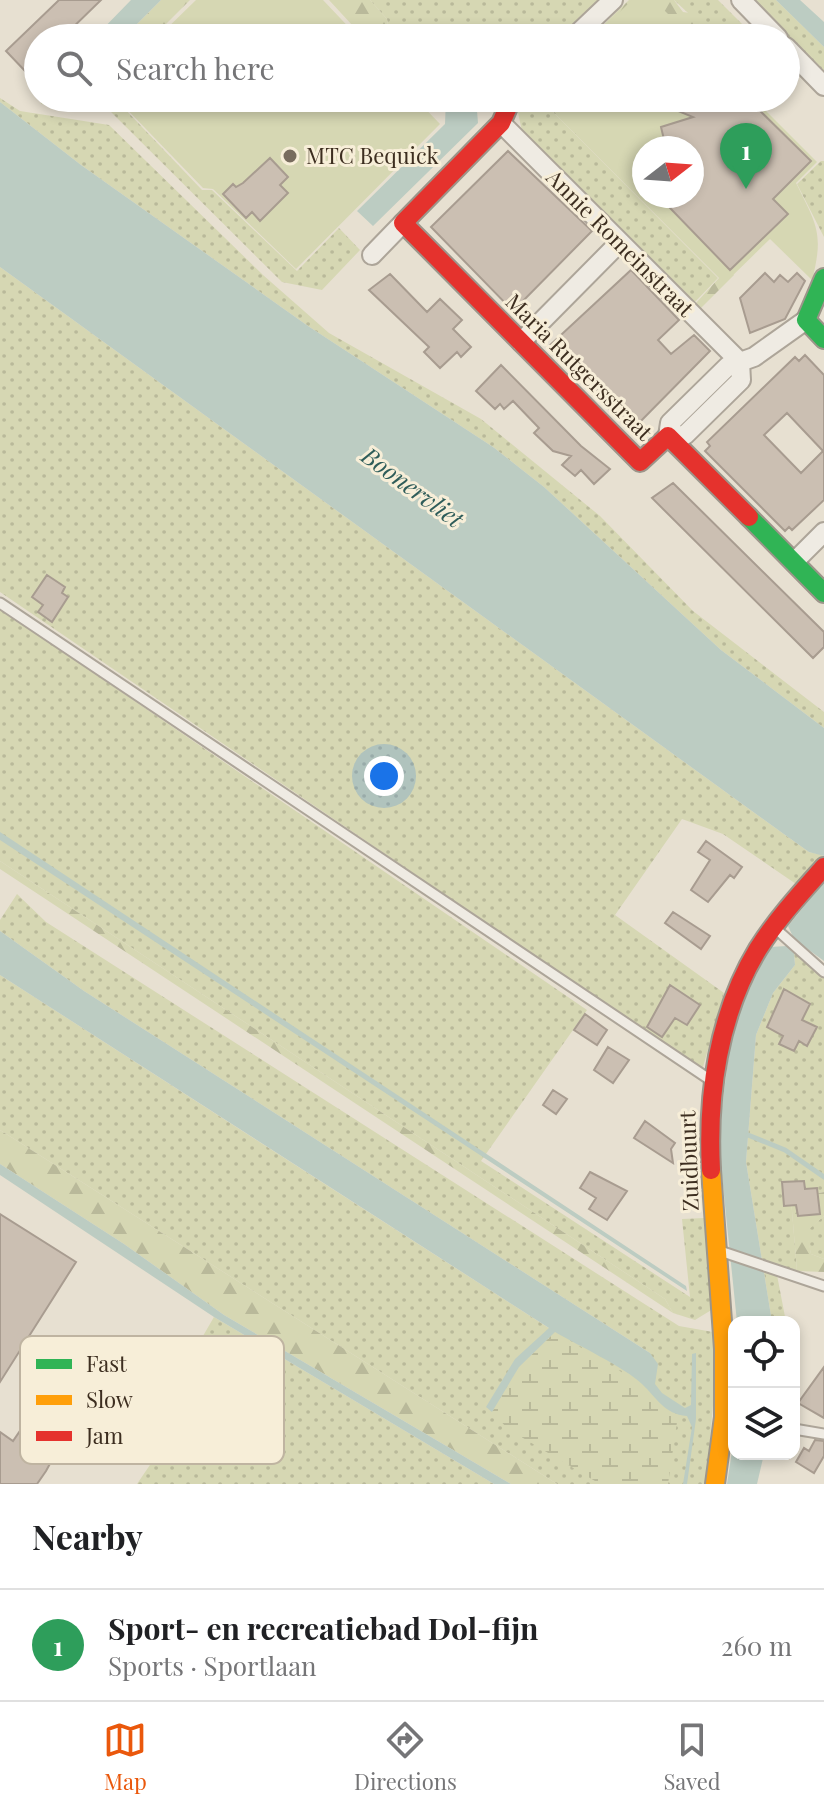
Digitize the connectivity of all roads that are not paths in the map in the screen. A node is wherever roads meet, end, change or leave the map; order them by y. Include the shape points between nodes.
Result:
1 (613, 0) edge
2 (741, 0) edge
3 (588, 24) edge
4 (764, 24) edge
5 (800, 61) edge
6 (824, 86) edge
7 (506, 112) edge
8 (501, 123) junction
9 (403, 223) junction
10 (619, 243) junction
11 (372, 255) dead end
12 (824, 278) edge
13 (806, 320) junction
14 (824, 339) edge
15 (521, 342) junction
16 (740, 362) junction
17 (668, 436) junction
18 (824, 532) edge
19 (794, 562) junction
20 (824, 593) edge
21 (0, 603) edge
22 (824, 867) edge
23 (780, 932) junction
24 (824, 972) edge
25 (712, 1080) junction
26 (722, 1251) junction
27 (824, 1286) edge
28 (729, 1388) edge
29 (728, 1430) edge
30 (800, 1430) edge
31 (824, 1434) edge
32 (715, 1484) edge

1 - 3 street
2 - 4 street
5 - 6 street
7 - 8 street
8 - 9 street
8 - 10 street, Annie Romeinstraat
9 - 11 street
9 - 15 street, Maria Rutgersstraat
10 - 15 street
10 - 16 street, Annie Romeinstraat
12 - 13 street
13 - 14 street
13 - 16 street
15 - 17 street, Maria Rutgersstraat via 640,462
16 - 17 street via 728,366 670,423
17 - 19 street, Maria Rutgersstraat
18 - 19 street
19 - 20 street, Maria Rutgersstraat
21 - 25 lane
22 - 23 street, Zuidbuurt
23 - 24 lane
23 - 25 street, Zuidbuurt via 735,996
25 - 26 street, Zuidbuurt via 709,1137
26 - 27 lane
26 - 28 street, Zuidbuurt
29 - 32 street, Zuidbuurt
30 - 31 lane

